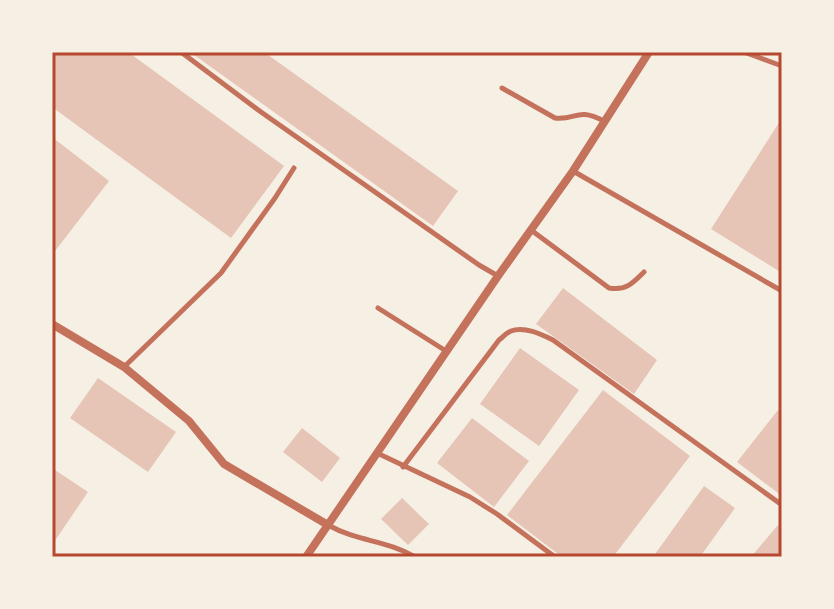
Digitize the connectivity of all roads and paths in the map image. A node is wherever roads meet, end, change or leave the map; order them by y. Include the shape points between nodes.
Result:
1 (181, 52) edge
2 (649, 52) edge
3 (744, 52) edge
4 (782, 66) edge
5 (502, 88) dead end
6 (604, 121) junction
7 (294, 168) dead end
8 (573, 171) junction
9 (531, 230) junction
10 (644, 272) dead end
11 (498, 276) junction
12 (782, 291) edge
13 (378, 308) dead end
14 (52, 324) edge
15 (447, 352) junction
16 (124, 367) junction
17 (376, 453) junction
18 (403, 467) junction
19 (782, 505) edge
20 (328, 525) junction
21 (306, 557) edge
22 (415, 557) edge
23 (555, 557) edge

1 - 11 lane
2 - 6 street
3 - 4 lane
5 - 6 lane via 555,118 583,113
6 - 8 street
7 - 16 lane via 221,273
8 - 9 street
8 - 12 lane
9 - 10 lane via 609,288 624,288
9 - 11 street
11 - 15 street
13 - 15 lane
14 - 16 street
15 - 17 street
16 - 20 street via 189,421 224,464
17 - 18 lane
17 - 20 street
18 - 19 lane via 499,340 512,330 524,330 553,340
18 - 23 lane via 470,497
20 - 21 street
20 - 22 lane

